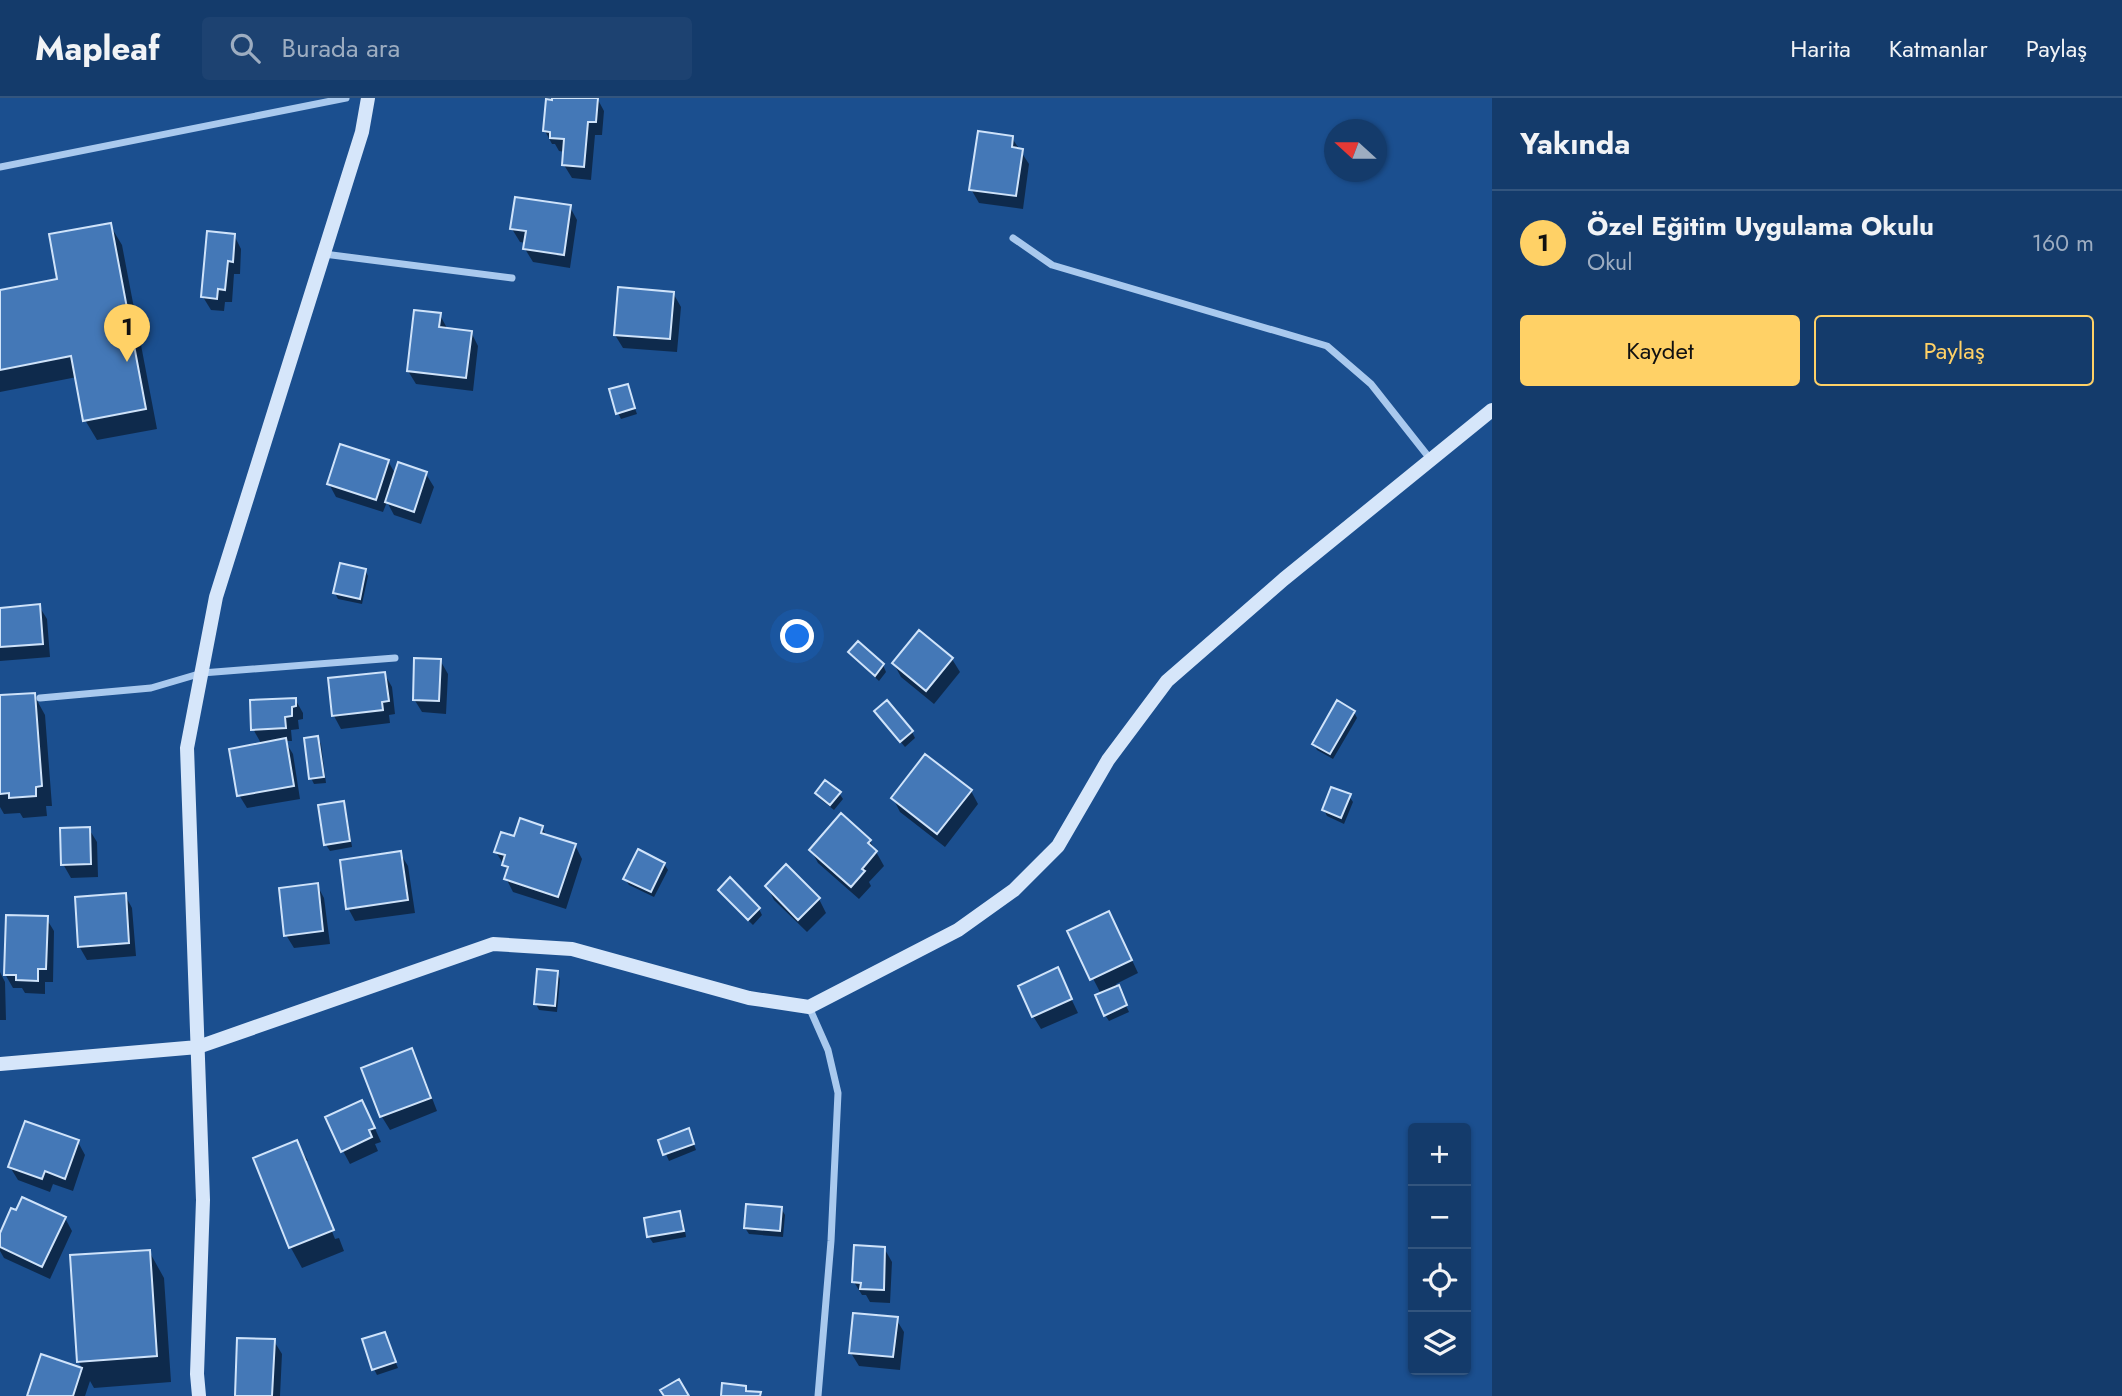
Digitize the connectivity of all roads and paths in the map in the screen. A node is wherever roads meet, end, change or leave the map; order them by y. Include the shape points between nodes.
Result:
1 (346, 98) edge
2 (368, 98) edge
3 (0, 167) edge
4 (1013, 238) dead end
5 (324, 254) junction
6 (512, 278) dead end
7 (1492, 410) edge
8 (1431, 460) junction
9 (395, 658) dead end
10 (202, 673) junction
11 (40, 698) dead end
12 (809, 1007) junction
13 (198, 1047) junction
14 (0, 1064) edge
15 (200, 1396) edge
16 (818, 1396) edge

1 - 3 street
2 - 5 street
4 - 8 street via 1052,265 1327,346 1371,384
5 - 6 street
5 - 10 street via 216,597
7 - 8 street
8 - 12 street via 1167,681 1108,760 1058,846 1014,890 958,930
9 - 10 street
10 - 11 street via 151,688
10 - 13 street via 187,748
12 - 13 street via 749,998 572,949 493,944
12 - 16 street via 828,1049 838,1093
13 - 14 street
13 - 15 street via 203,1200

